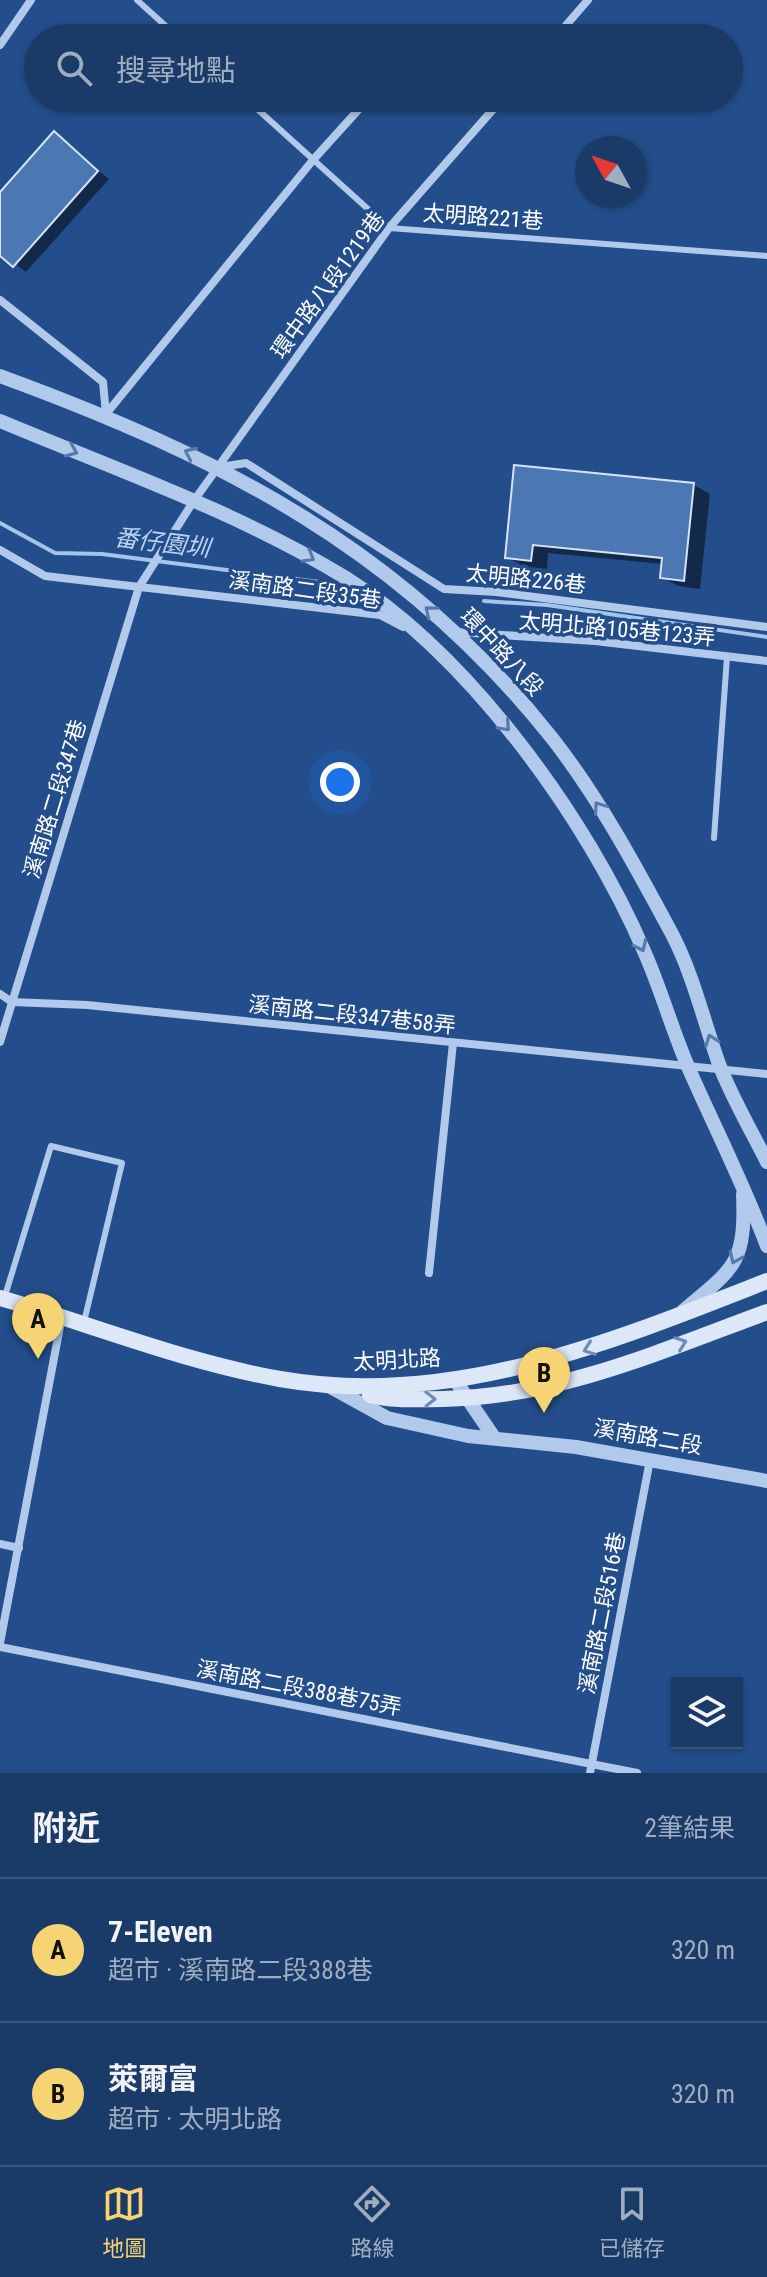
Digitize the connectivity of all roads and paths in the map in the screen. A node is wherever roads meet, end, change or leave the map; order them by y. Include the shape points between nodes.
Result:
1 (31, 0) edge
2 (137, 0) edge
3 (588, 0) edge
4 (164, 24) edge
5 (567, 24) edge
6 (0, 45) edge
7 (260, 112) edge
8 (356, 112) edge
9 (491, 112) edge
10 (313, 160) junction
11 (389, 228) junction
12 (767, 256) edge
13 (0, 300) edge
14 (0, 376) edge
15 (106, 414) junction
16 (0, 421) edge
17 (220, 467) junction
18 (193, 502) junction
19 (0, 550) edge
20 (158, 556) joint
21 (139, 587) junction
22 (767, 627) edge
23 (456, 632) junction
24 (418, 635) junction
25 (727, 657) junction
26 (767, 661) edge
27 (714, 838) dead end
28 (0, 994) edge
29 (12, 1002) junction
30 (0, 1042) edge
31 (453, 1043) junction
32 (688, 1067) junction
33 (721, 1069) junction
34 (767, 1074) edge
35 (767, 1162) edge
36 (743, 1182) junction
37 (767, 1246) edge
38 (429, 1273) dead end
39 (767, 1281) edge
40 (2, 1298) edge
41 (767, 1312) edge
42 (62, 1316) junction
43 (679, 1316) junction
44 (84, 1323) junction
45 (455, 1380) junction
46 (325, 1384) junction
47 (466, 1398) junction
48 (493, 1436) junction
49 (650, 1460) junction
50 (767, 1481) edge
51 (0, 1544) edge
52 (19, 1548) junction
53 (0, 1645) edge
54 (591, 1769) edge
55 (637, 1773) edge

1 - 6 street
2 - 4 lane
3 - 5 street
7 - 10 lane, 太明路221巷
8 - 10 street
9 - 11 street, 環中路八段1219巷
10 - 11 lane, 太明路221巷
10 - 15 street
11 - 12 lane, 太明路221巷
11 - 17 street, 環中路八段1219巷
13 - 15 street via 103,382
14 - 15 street, 環中路八段
17 -> 15 street, 環中路八段
16 -> 18 street
17 - 18 street, 環中路八段1219巷
17 - 22 street, 太明路226巷 via 246,463 444,589
23 -> 17 street, 環中路八段 via 337,536
18 - 20 street, 環中路八段1219巷
18 -> 24 street via 265,531 349,580
19 - 21 street, 溪南路二段35巷 via 45,576
20 - 21 street, 溪南路二段347巷
21 - 24 street, 溪南路二段35巷 via 380,615
21 - 29 street, 溪南路二段347巷
23 - 25 street, 太明北路105巷123弄
33 -> 23 street, 環中路八段 via 674,938 614,828 552,739
24 -> 32 street via 532,756 578,828 643,949
25 - 26 street, 太明北路105巷123弄
25 - 27 lane, 太明北路105巷123弄
28 - 29 street
29 - 30 street, 溪南路二段347巷
29 - 31 street, 溪南路二段347巷58弄
31 - 32 street, 溪南路二段347巷58弄
31 - 38 street
32 - 33 street, 溪南路二段347巷58弄
32 - 36 street
33 - 34 street, 溪南路二段347巷58弄
33 - 35 street, 環中路八段
36 - 37 street
36 -> 43 street via 744,1230 737,1262
39 - 43 main road, 太明北路
40 - 42 main road
40 - 44 lane via 51,1146 122,1163
47 -> 41 main road, 太明北路 via 501,1397 575,1382
42 - 44 main road
42 - 52 street
43 -> 45 main road, 太明北路 via 571,1356
44 - 46 main road via 220,1364
45 - 46 main road, 太明北路 via 390,1387
45 - 47 street
46 -> 47 main road, 太明北路 via 378,1397
46 - 48 street, 溪南路二段 via 387,1418 468,1436
47 - 48 street
48 - 49 street, 溪南路二段
49 - 50 street, 溪南路二段
49 - 54 street, 溪南路二段516巷
51 - 52 street
52 - 53 street
53 - 54 street, 溪南路二段388巷75弄
54 - 55 street, 溪南路二段388巷75弄

